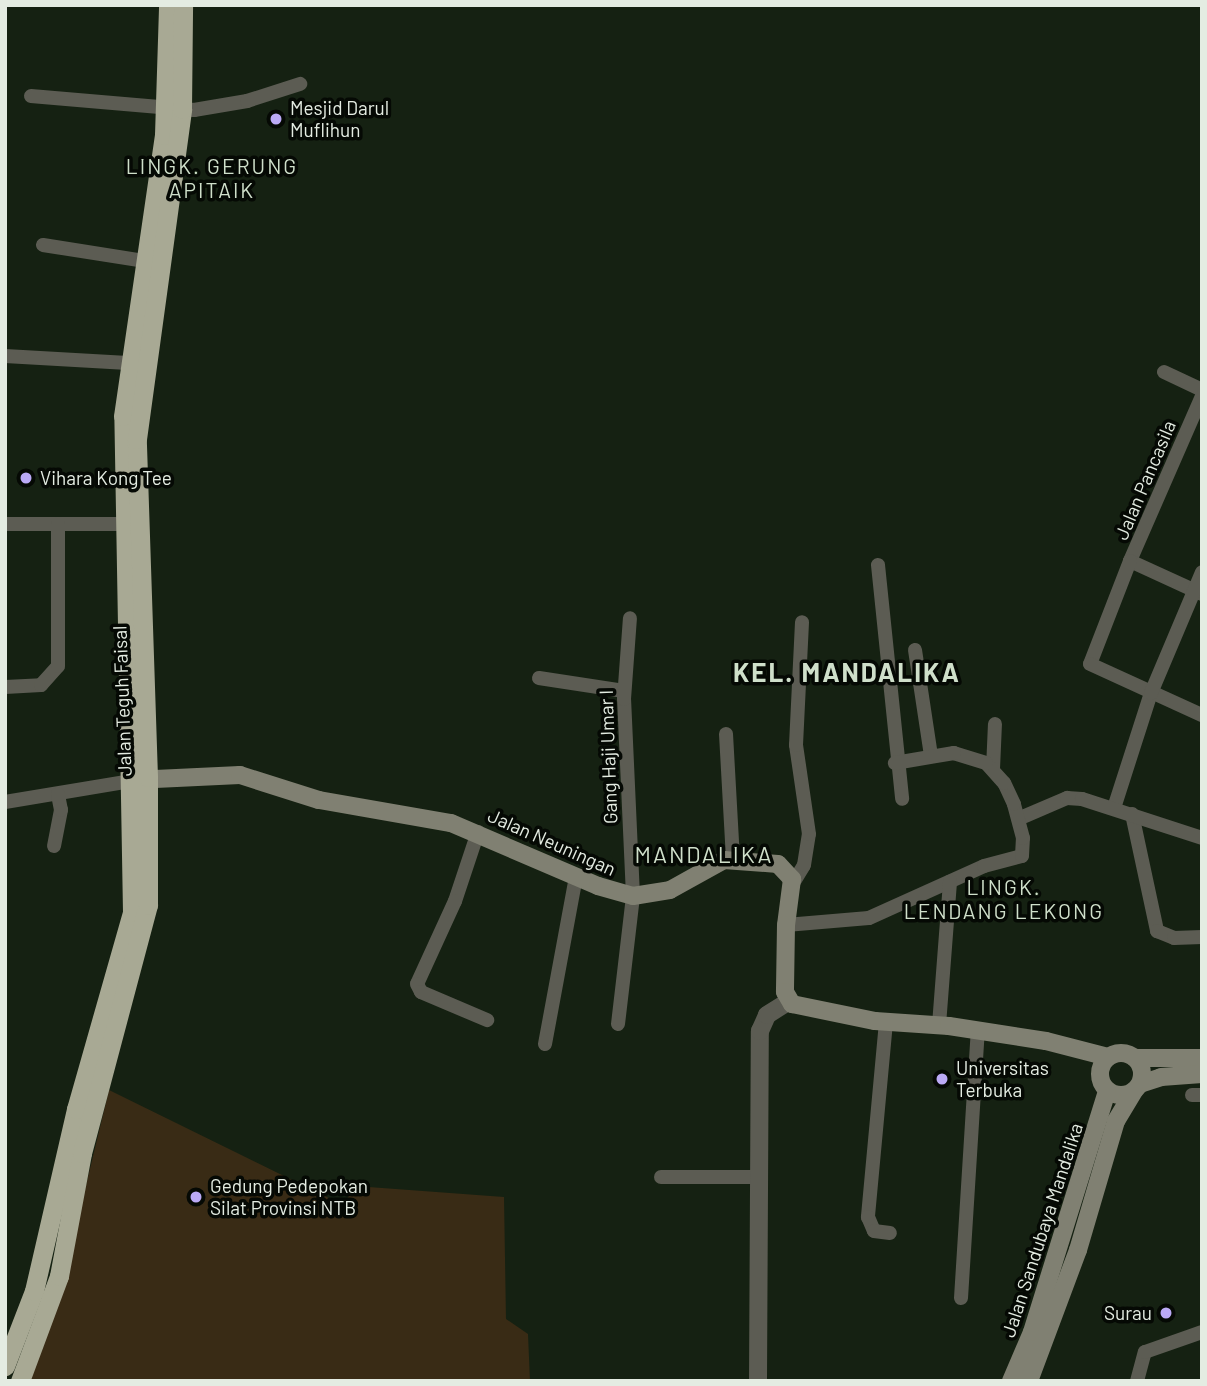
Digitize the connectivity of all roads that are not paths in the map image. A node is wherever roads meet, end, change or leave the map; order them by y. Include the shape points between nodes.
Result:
1 (168, 5) edge
2 (183, 5) edge
3 (300, 84) dead end
4 (31, 96) dead end
5 (174, 109) junction
6 (43, 245) dead end
7 (144, 261) junction
8 (5, 356) edge
9 (128, 363) junction
10 (1164, 372) dead end
11 (1202, 390) edge
12 (1202, 396) edge
13 (5, 524) edge
14 (58, 524) junction
15 (131, 524) junction
16 (1130, 561) junction
17 (878, 565) dead end
18 (1202, 572) edge
19 (1198, 592) edge
20 (630, 618) dead end
21 (802, 622) dead end
22 (915, 650) dead end
23 (539, 678) dead end
24 (5, 687) edge
25 (624, 691) junction
26 (1151, 693) junction
27 (1202, 715) edge
28 (995, 724) dead end
29 (726, 734) dead end
30 (931, 757) junction
31 (895, 763) junction
32 (993, 769) junction
33 (139, 779) junction
34 (58, 794) junction
35 (902, 799) dead end
36 (5, 802) edge
37 (1114, 808) junction
38 (1132, 814) junction
39 (1026, 816) dead end
40 (478, 832) junction
41 (1202, 838) edge
42 (54, 846) dead end
43 (733, 858) junction
44 (576, 877) junction
45 (950, 881) junction
46 (792, 885) junction
47 (633, 896) junction
48 (786, 925) junction
49 (1202, 937) edge
50 (789, 1001) junction
51 (487, 1020) dead end
52 (886, 1022) junction
53 (618, 1024) dead end
54 (940, 1025) junction
55 (978, 1030) junction
56 (545, 1044) dead end
57 (1108, 1057) junction
58 (1135, 1058) junction
59 (1202, 1058) edge
60 (1202, 1074) edge
61 (1137, 1088) junction
62 (1107, 1091) junction
63 (661, 1177) dead end
64 (757, 1177) junction
65 (890, 1233) dead end
66 (961, 1298) dead end
67 (1202, 1332) edge
68 (13, 1343) junction
69 (32, 1351) junction
70 (5, 1366) edge
71 (20, 1381) edge
72 (758, 1381) edge
73 (1011, 1381) edge
74 (1029, 1381) edge
75 (1137, 1381) edge

1 - 5 highway, Jalan Teguh Faisal
2 - 5 highway, Jalan Teguh Faisal
3 - 5 street via 237,103
4 - 5 street
5 - 7 highway, Jalan Teguh Faisal
5 - 15 highway, Jalan Teguh Faisal
6 - 7 street
7 - 9 highway, Jalan Teguh Faisal
8 - 9 street via 26,361
9 - 15 highway, Jalan Teguh Faisal via 123,416
10 - 11 street
12 - 16 street, Jalan Pancasila
13 - 14 street
14 - 15 street
14 - 24 street via 58,666 41,685
15 - 33 highway, Jalan Teguh Faisal
16 - 19 street, Jalan Pancasila
16 - 26 street via 1089,662 1097,671
17 - 31 street
18 - 19 street
19 - 26 street
20 - 25 street, Gang Haji Umar I
21 - 46 street via 796,745 808,835 804,865
22 - 30 street
23 - 25 street
25 - 47 street, Gang Haji Umar I
26 - 27 street
26 - 37 street
28 - 32 street
29 - 43 street
30 - 31 street
30 - 32 street via 962,754
31 - 35 street
32 - 45 street via 1014,804 1023,838 1022,856
33 - 34 street
33 - 40 main road, Jalan Neuningan via 248,776 305,797 437,820
33 - 68 highway, Jalan Teguh Faisal via 128,934 76,1109 34,1291
33 - 69 highway, Jalan Teguh Faisal via 150,869 142,940 91,1113 59,1276
34 - 36 street
34 - 42 street via 61,810
37 - 38 street
37 - 39 street via 1067,798
38 - 41 street
38 - 49 street via 1157,930 1174,938
40 - 44 main road, Jalan Neuningan
40 - 51 street via 455,901 417,985 421,992
43 - 46 main road via 783,866 790,872
43 - 47 main road, Jalan Neuningan via 714,863 670,890
44 - 47 main road, Jalan Neuningan
44 - 56 street
45 - 48 street via 858,920
45 - 54 street
46 - 48 main road
47 - 53 street, Gang Haji Umar I
48 - 50 main road
50 - 52 main road via 799,1007
50 - 64 street via 767,1015 760,1031
52 - 54 main road
52 - 65 street via 868,1217 874,1231
54 - 55 main road
55 - 57 main road
55 - 66 street
57 - 58 main road via 1126,1053
57 - 62 main road via 1099,1073
58 - 59 main road
58 - 61 main road via 1140,1065
60 - 61 main road via 1161,1077
61 - 62 main road via 1125,1095
61 - 74 main road via 1116,1121 1062,1298
62 - 73 main road, Jalan Sandubaya Mandalika via 1032,1332
63 - 64 street
64 - 72 street
67 - 75 street via 1145,1352
68 - 69 highway
68 - 70 highway, Jalan Teguh Faisal
69 - 71 highway, Jalan Teguh Faisal

